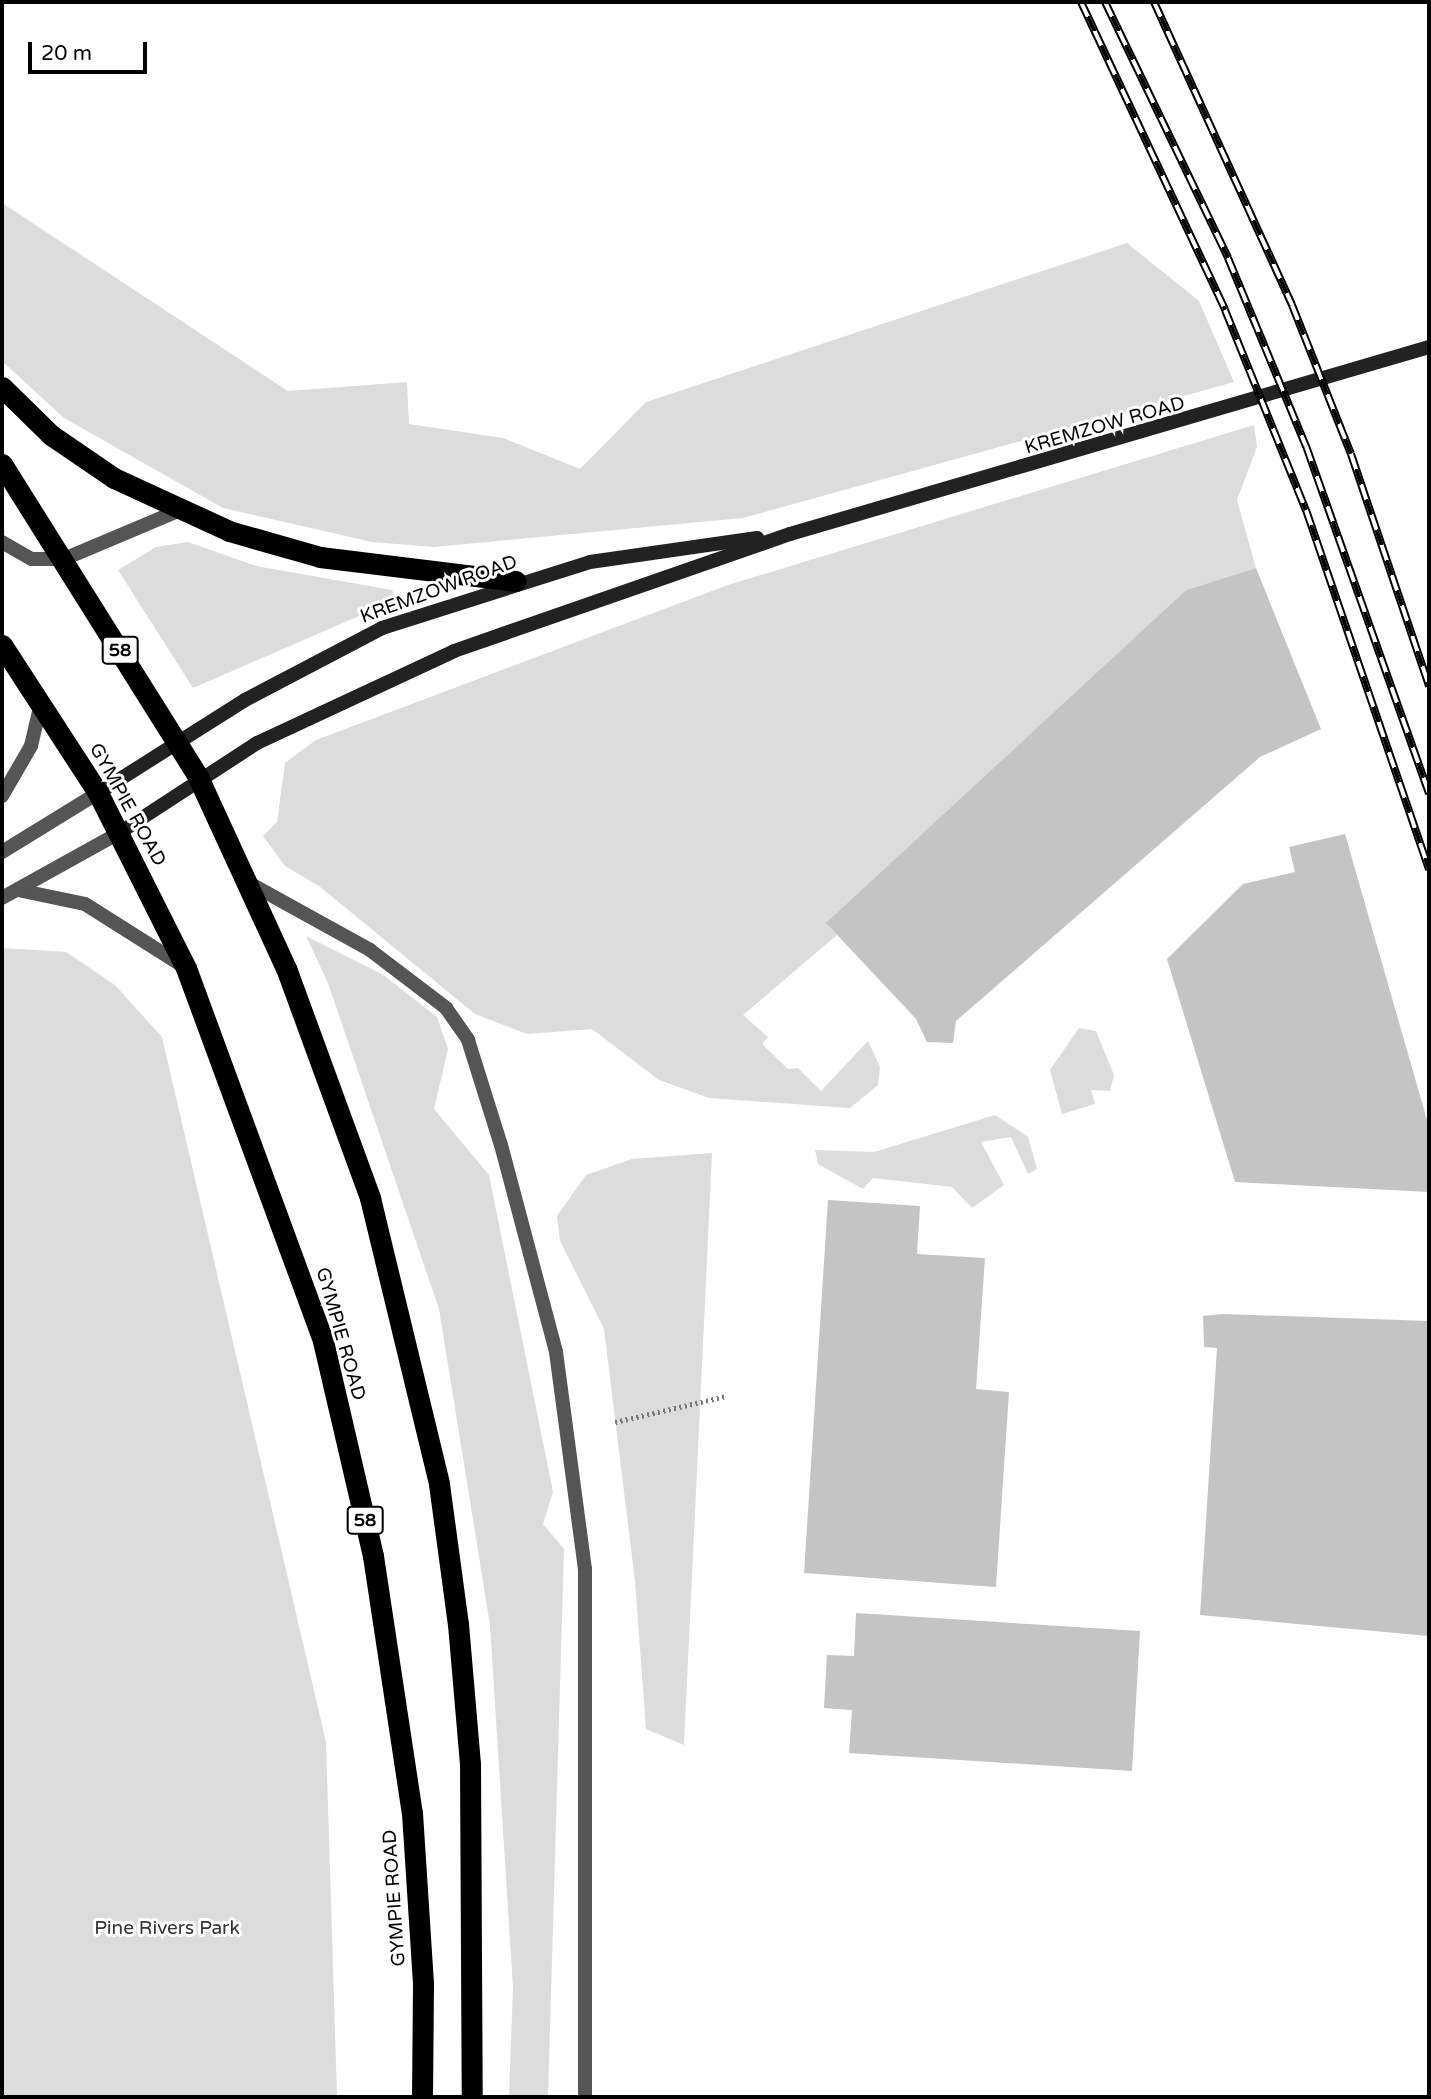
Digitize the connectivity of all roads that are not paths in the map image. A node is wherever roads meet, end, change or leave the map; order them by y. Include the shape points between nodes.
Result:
1 (1429, 347) edge
2 (2, 387) edge
3 (2, 464) edge
4 (180, 510) junction
5 (790, 534) junction
6 (2, 542) edge
7 (64, 559) junction
8 (516, 581) junction
9 (2, 645) edge
10 (41, 703) junction
11 (176, 741) junction
12 (198, 777) junction
13 (98, 793) junction
14 (2, 796) edge
15 (119, 833) junction
16 (2, 852) edge
17 (246, 881) junction
18 (18, 890) junction
19 (2, 898) edge
20 (186, 968) junction
21 (422, 2097) edge
22 (472, 2097) edge
23 (585, 2097) edge

1 - 5 street, KREMZOW ROAD via 1246,405
2 - 4 highway via 51,435 114,478
3 - 7 highway, 58
4 - 7 lane
4 - 8 highway via 320,557
5 - 8 street, KREMZOW ROAD via 590,562
5 - 12 street, KREMZOW ROAD via 366,687
6 - 7 lane via 32,559
7 - 11 highway, 58
8 - 11 street, KREMZOW ROAD via 382,628
9 - 10 highway, GYMPIE ROAD / 58
10 - 13 highway, GYMPIE ROAD / 58
10 - 14 lane via 31,746
11 - 12 highway, 58
11 - 13 street, KREMZOW ROAD
12 - 15 street, KREMZOW ROAD
12 - 17 highway, 58
13 - 15 highway, GYMPIE ROAD / 58
13 - 16 lane
15 - 18 lane
15 - 20 highway, GYMPIE ROAD / 58
17 - 22 highway, 58 via 326,1068 370,1198 439,1484 470,1765
17 - 23 lane via 370,950 446,1008 468,1040 489,1111 556,1352 585,1569
18 - 19 lane
18 - 20 lane via 85,904
20 - 21 highway, GYMPIE ROAD / 58 via 323,1341 373,1556 412,1813 424,1984

